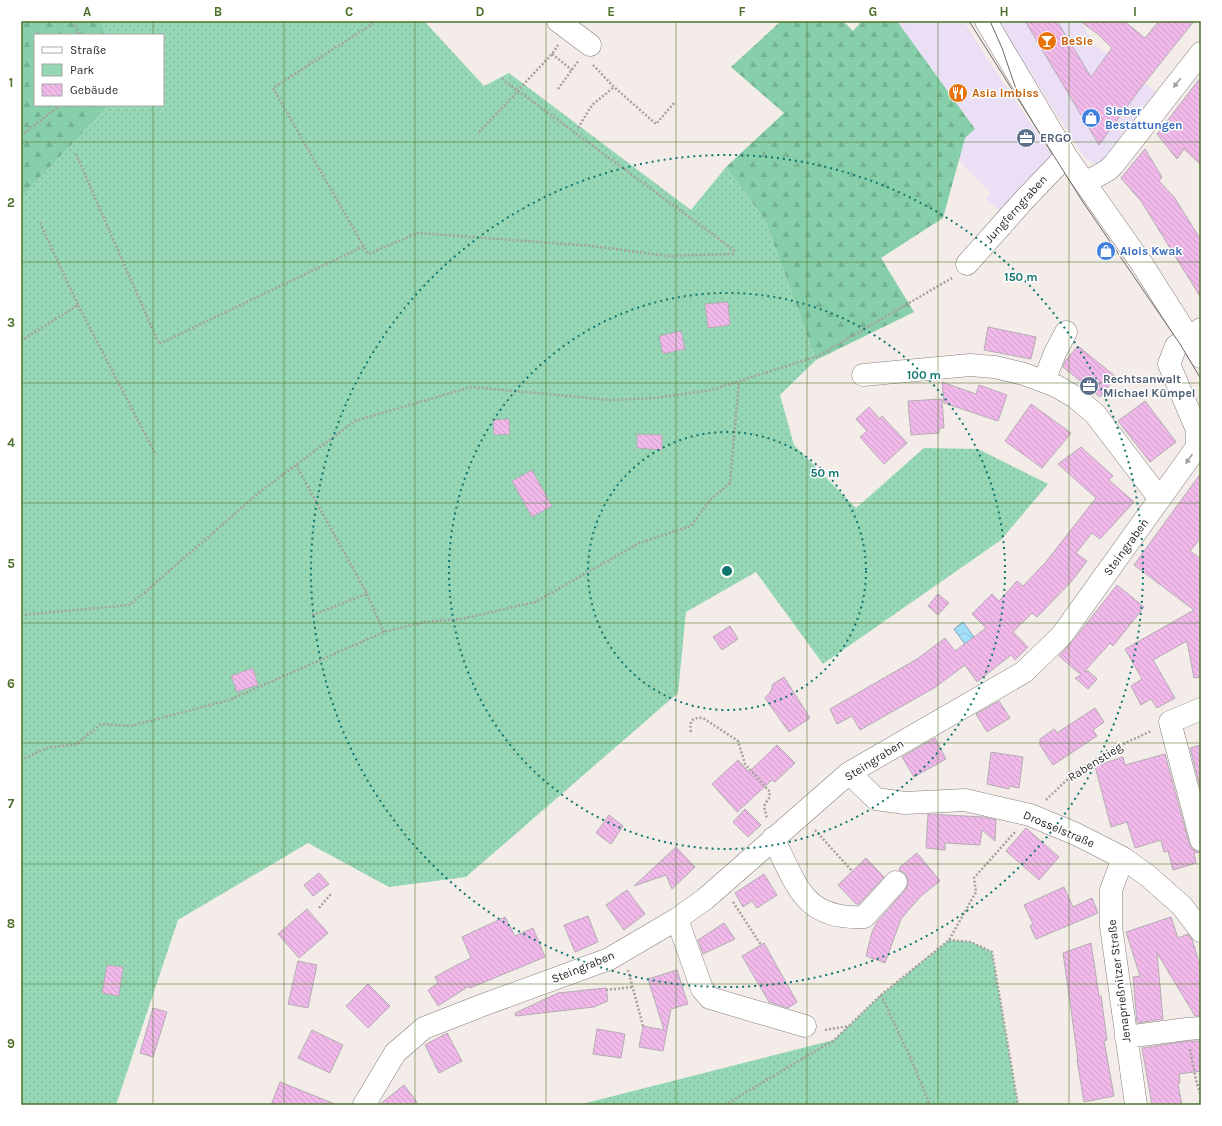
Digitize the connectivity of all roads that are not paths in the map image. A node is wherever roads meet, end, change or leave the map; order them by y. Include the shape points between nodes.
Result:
1 (558, 21) edge
2 (986, 21) edge
3 (587, 50) road end
4 (1201, 53) edge
5 (1066, 156) junction
6 (1085, 183) junction
7 (967, 264) road end
8 (1066, 332) dead end
9 (1195, 333) edge
10 (1201, 357) edge
11 (863, 375) dead end
12 (1044, 381) junction
13 (1160, 499) junction
14 (1201, 709) edge
15 (849, 773) junction
16 (773, 838) junction
17 (1201, 840) edge
18 (1123, 858) junction
19 (896, 882) dead end
20 (676, 918) junction
21 (1201, 931) edge
22 (805, 1026) road end
23 (1194, 1029) edge
24 (1126, 1037) junction
25 (368, 1103) edge
26 (1136, 1105) edge

1 - 3 street
2 - 5 street
4 -> 6 street via 1114,164
5 - 6 street
5 - 7 street, Jungferngraben
6 - 9 street
8 - 12 street
9 - 10 street
9 -> 13 street, Steingraben via 1176,346 1169,364 1196,430 1197,447
11 - 12 street via 970,365 995,367
12 - 13 street via 1075,397 1095,414
13 - 15 street, Steingraben via 1062,635 1024,672
14 - 17 street via 1170,722
15 - 16 street, Steingraben
15 - 18 street, Drosselstraße via 876,799 905,803 965,800 1030,815 1076,834
16 - 19 street via 802,895 826,913 847,918 864,917
16 - 20 street, Steingraben via 705,899
18 - 21 street, Drosselstraße via 1182,906
18 - 24 street, Jenaprießnitzer Straße via 1111,890 1111,926
20 - 22 street via 702,989 710,998
20 - 25 street, Steingraben via 609,959 424,1028 395,1054
23 - 24 street
24 - 26 street, Jenaprießnitzer Straße

